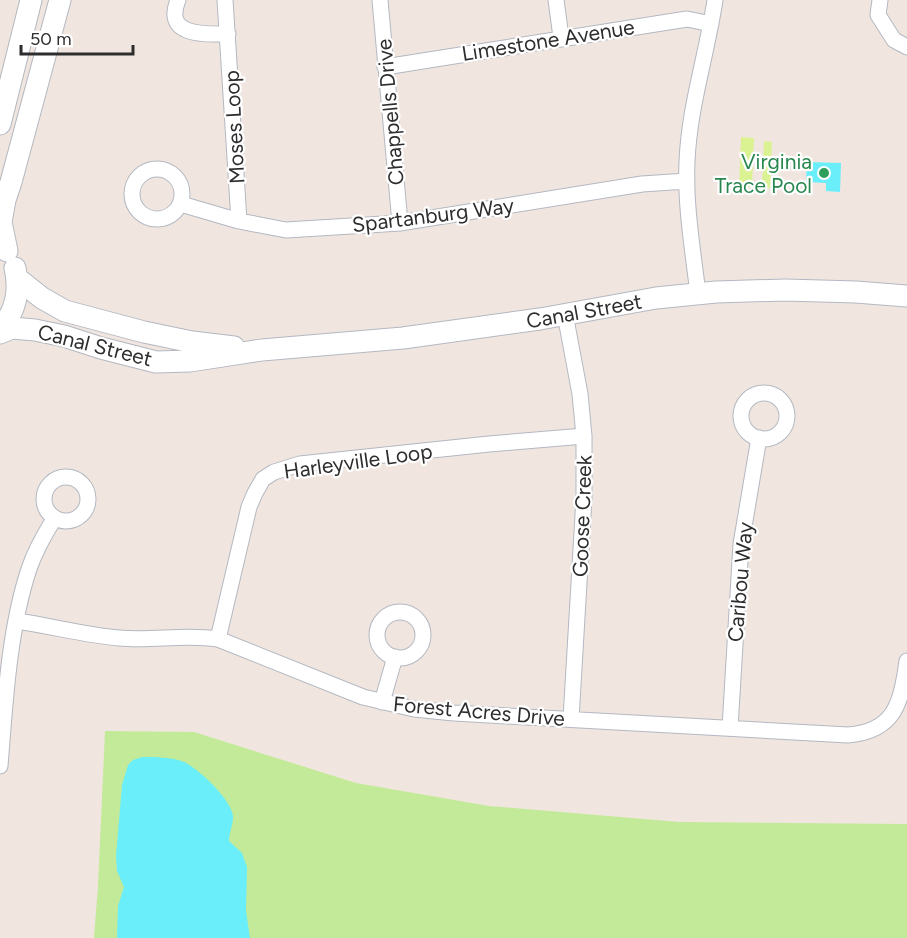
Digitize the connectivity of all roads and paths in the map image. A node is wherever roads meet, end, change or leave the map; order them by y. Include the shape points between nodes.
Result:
1 (31, 0) edge
2 (60, 0) edge
3 (178, 0) edge
4 (225, 0) edge
5 (380, 0) edge
6 (556, 0) edge
7 (715, 0) edge
8 (880, 0) edge
9 (711, 24) junction
10 (228, 34) junction
11 (561, 38) junction
12 (907, 46) edge
13 (385, 66) junction
14 (0, 124) edge
15 (687, 181) junction
16 (181, 204) dead end
17 (239, 221) junction
18 (400, 223) junction
19 (4, 247) edge
20 (18, 279) junction
21 (698, 294) junction
22 (907, 297) edge
23 (565, 314) junction
24 (0, 331) edge
25 (144, 332) junction
26 (262, 350) junction
27 (139, 357) junction
28 (584, 436) junction
29 (759, 438) dead end
30 (54, 519) dead end
31 (17, 621) junction
32 (218, 639) junction
33 (395, 657) dead end
34 (907, 661) edge
35 (382, 702) junction
36 (571, 719) junction
37 (730, 728) junction
38 (0, 766) edge

1 - 14 street
2 - 19 street via 5,200 1,222
3 - 10 street via 175,16 184,29
4 - 10 street, Moses Loop
5 - 13 street, Chappells Drive
6 - 11 street
7 - 9 street
8 - 12 street via 878,15 894,40
9 - 11 street, Limestone Avenue via 687,19
9 - 15 street via 692,117
10 - 17 street, Moses Loop
11 - 13 street, Limestone Avenue
13 - 18 street, Chappells Drive
15 - 18 street, Spartanburg Way via 642,184
15 - 21 street
16 - 17 street, Spartanburg Way
17 - 18 street, Spartanburg Way via 286,230
19 - 20 street
20 - 24 street via 13,310
20 - 25 street, Canal Street via 65,311
21 - 22 street, Canal Street via 785,290
21 - 23 street, Canal Street
23 - 26 street, Canal Street via 402,338
23 - 28 street, Goose Creek
24 - 27 street, Canal Street via 36,330
25 - 26 street, Canal Street
25 - 27 street
26 - 27 street, Canal Street via 190,361 156,362
28 - 32 street, Harleyville Loop via 300,464 274,472 263,479 249,507
28 - 36 street, Goose Creek
29 - 37 street, Caribou Way via 741,544
30 - 31 street via 30,566
31 - 32 street, Forest Acres Drive via 118,638
31 - 38 street
32 - 35 street, Forest Acres Drive
33 - 35 street
34 - 37 street, Forest Acres Drive via 897,707 888,720 863,734
35 - 36 street, Forest Acres Drive via 454,713
36 - 37 street, Forest Acres Drive

